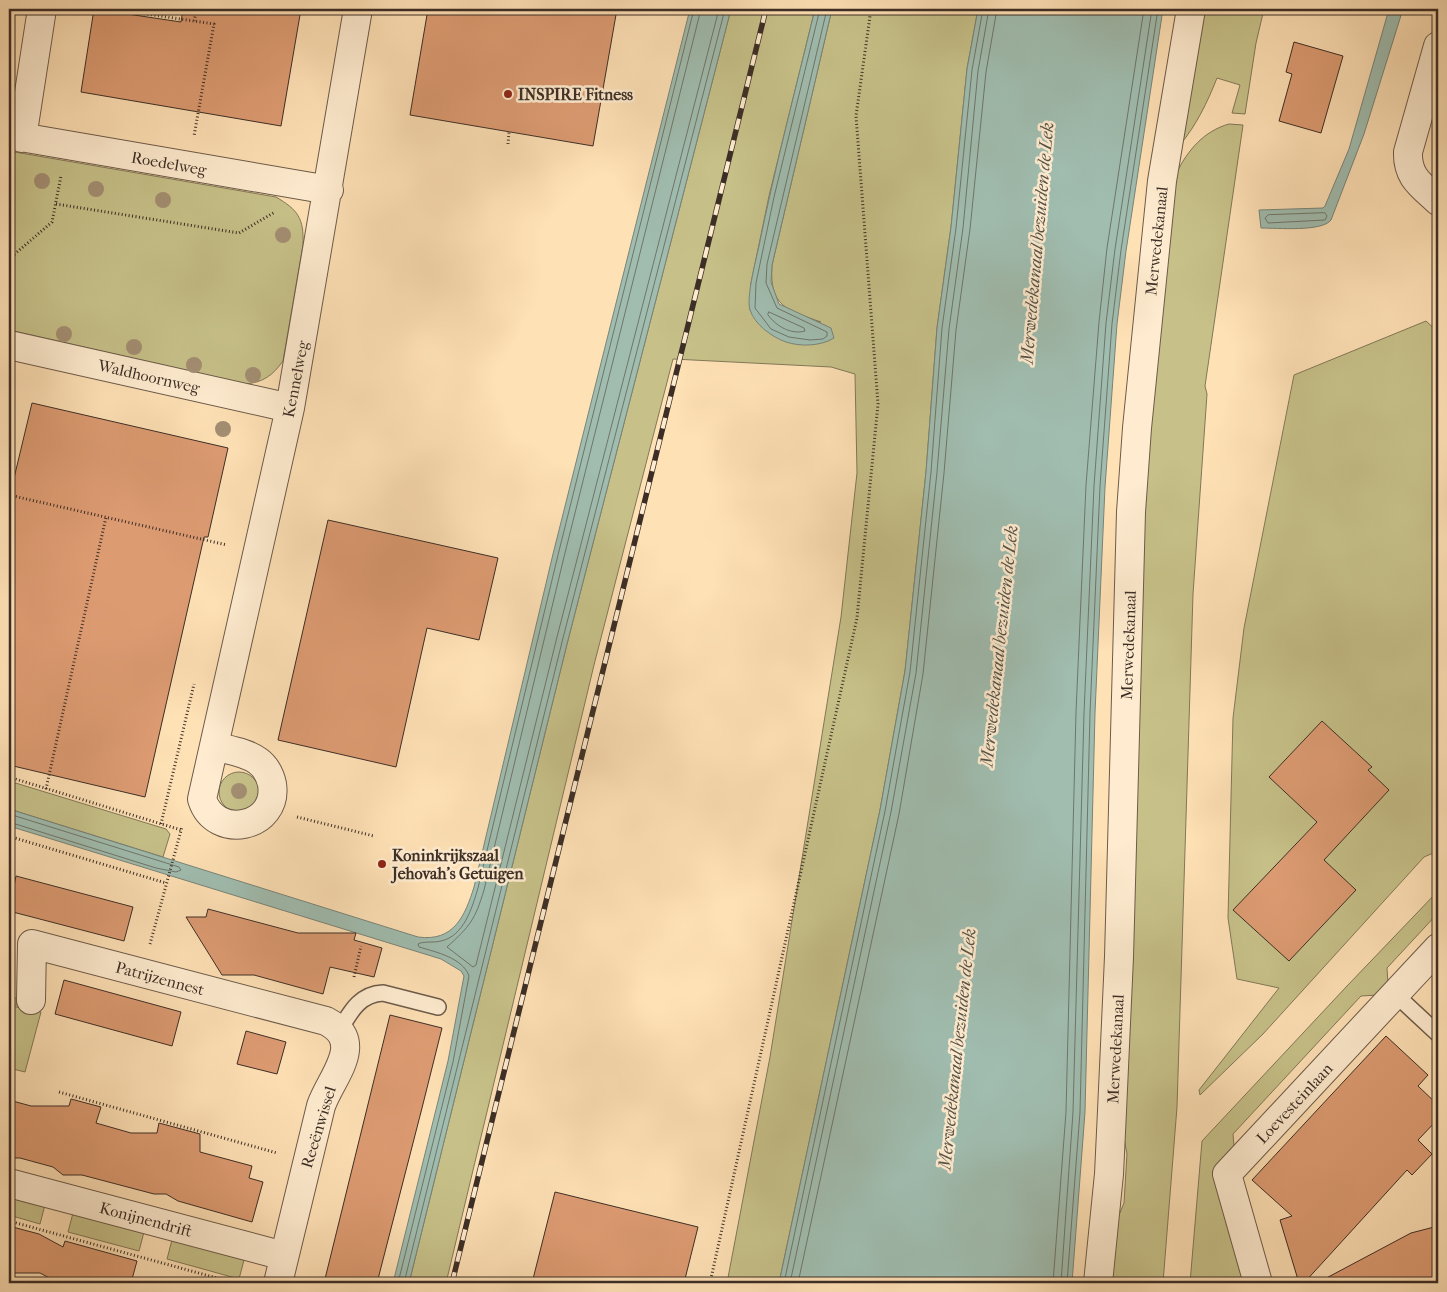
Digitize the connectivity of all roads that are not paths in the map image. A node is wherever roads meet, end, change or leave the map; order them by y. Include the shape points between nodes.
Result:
1 (42, 9) edge
2 (358, 9) edge
3 (1191, 9) edge
4 (1438, 46) edge
5 (16, 137) edge
6 (329, 190) junction
7 (1438, 201) edge
8 (9, 345) edge
9 (290, 408) junction
10 (214, 746) dead end
11 (1438, 948) edge
12 (1395, 994) junction
13 (31, 1000) dead end
14 (438, 1007) dead end
15 (339, 1031) junction
16 (1438, 1034) edge
17 (9, 1183) edge
18 (284, 1256) junction
19 (278, 1283) edge
20 (1098, 1283) edge
21 (1258, 1283) edge

1 - 5 street
2 - 6 street, Kennelweg
3 - 20 street, Merwedekanaal via 1162,182 1137,428 1131,512 1112,1111
4 - 7 street via 1408,152 1407,166
5 - 6 street, Roedelweg
6 - 9 street, Kennelweg
8 - 9 street, Waldhoornweg
9 - 10 street, Kennelweg
11 - 12 street, Loevesteinlaan
12 - 16 lane
12 - 21 street, Loevesteinlaan via 1227,1174
13 - 15 street, Patrijzennest via 32,944 326,1021
14 - 15 lane via 374,993 358,1003
15 - 18 street, Reeënwissel via 346,1041 345,1057 326,1090 321,1106
17 - 18 street, Konijnendrift
18 - 19 street, Reeënwissel

